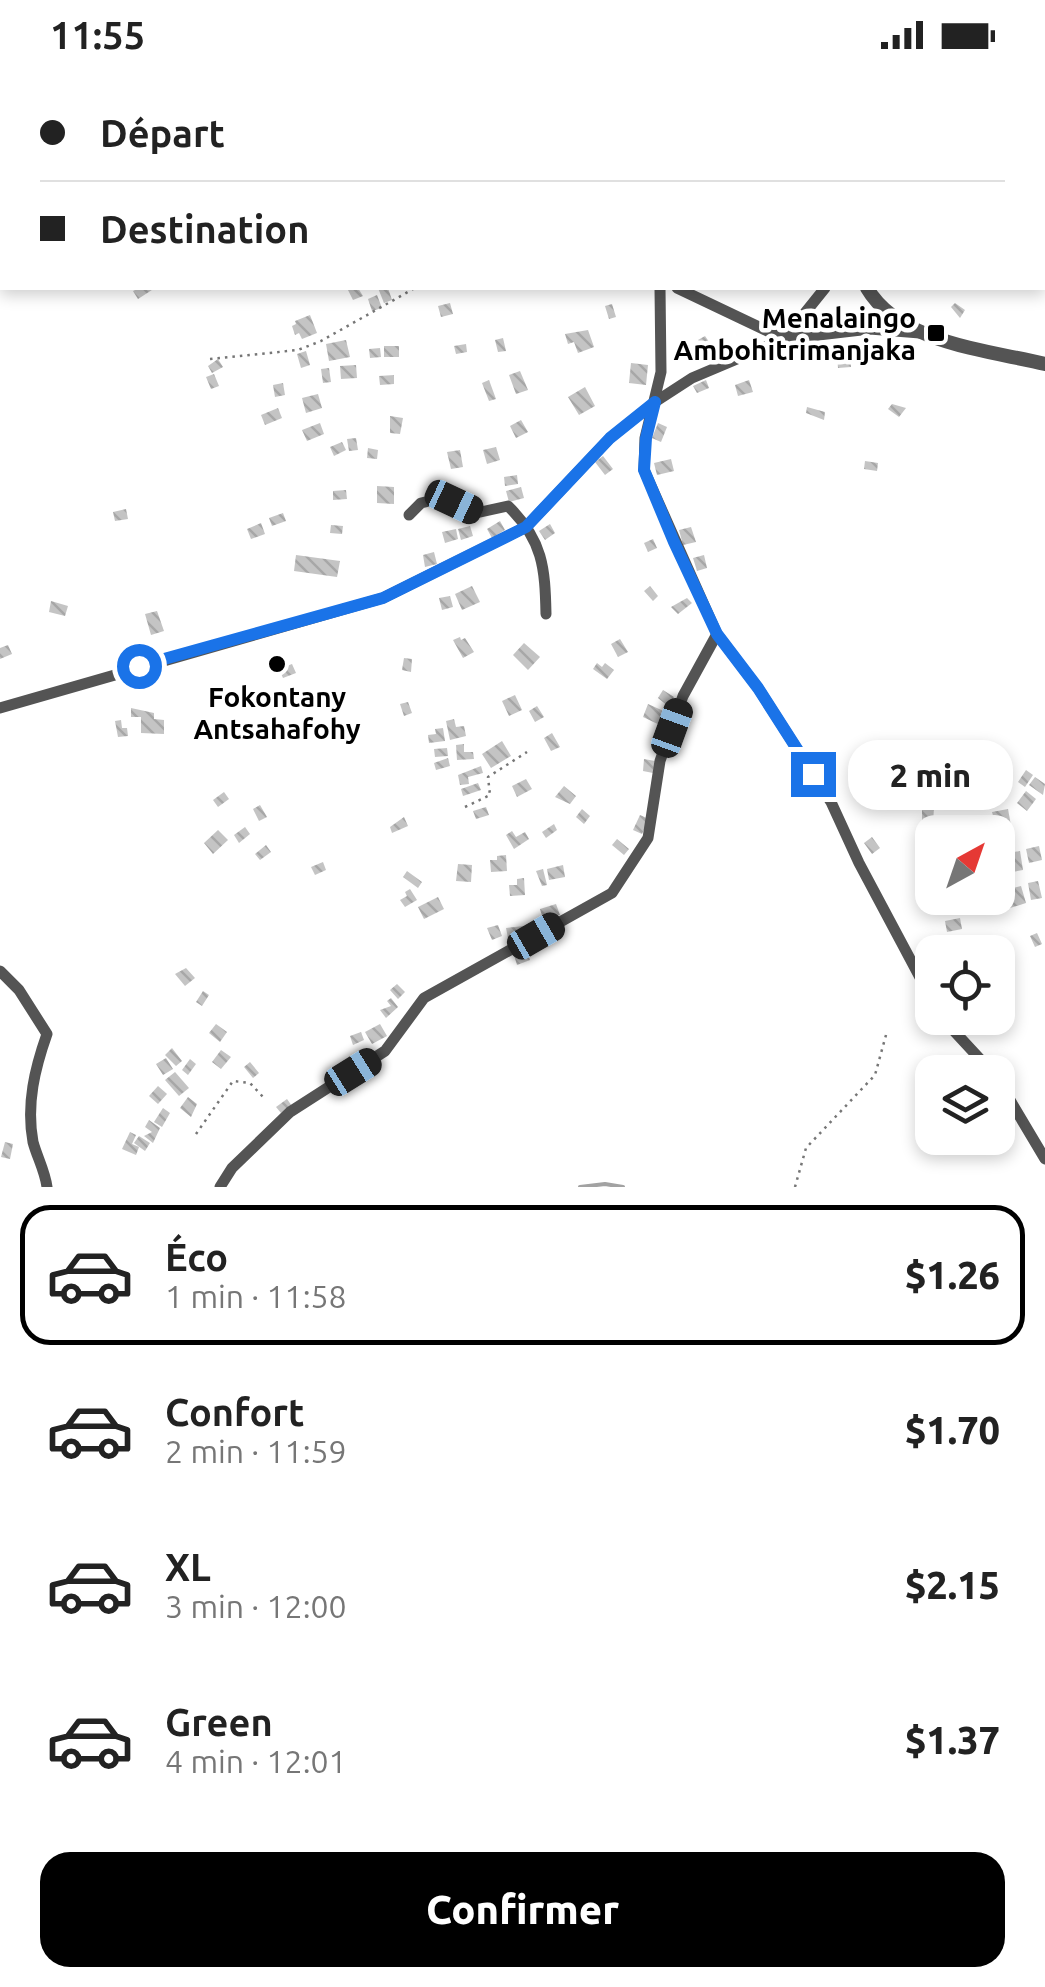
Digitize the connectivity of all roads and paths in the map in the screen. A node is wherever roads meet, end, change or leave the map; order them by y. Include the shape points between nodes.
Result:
1 (411, 290) edge
2 (660, 290) edge
3 (681, 290) edge
4 (823, 290) edge
5 (869, 290) edge
6 (920, 333) junction
7 (784, 338) junction
8 (210, 359) dead end
9 (1045, 364) edge
10 (655, 402) junction
11 (410, 515) dead end
12 (526, 527) junction
13 (546, 614) dead end
14 (717, 634) junction
15 (0, 708) edge
16 (527, 752) dead end
17 (465, 806) dead end
18 (915, 968) edge
19 (0, 971) edge
20 (886, 1035) dead end
21 (958, 1035) edge
22 (976, 1055) edge
23 (265, 1099) dead end
24 (1015, 1109) edge
25 (196, 1134) dead end
26 (1045, 1159) edge
27 (47, 1187) edge
28 (220, 1187) edge
29 (794, 1187) edge

1 - 8 path via 298,350
2 - 10 street
3 - 7 street
4 - 7 street
5 - 6 street via 885,312
6 - 7 street via 870,329
6 - 9 street
7 - 10 street via 692,378
10 - 12 street via 610,438
10 - 14 street via 644,470
11 - 12 street via 421,503 438,500 476,513 508,506
12 - 13 street via 545,564
12 - 15 street via 383,598
14 - 18 street via 831,802
14 - 28 street via 660,762 648,838 612,893 424,998 385,1052 290,1112
16 - 17 path via 488,777 490,795
19 - 27 street via 48,1034 31,1099
20 - 29 path via 875,1076 806,1148
21 - 22 street
23 - 25 path via 250,1083 234,1081
24 - 26 street

